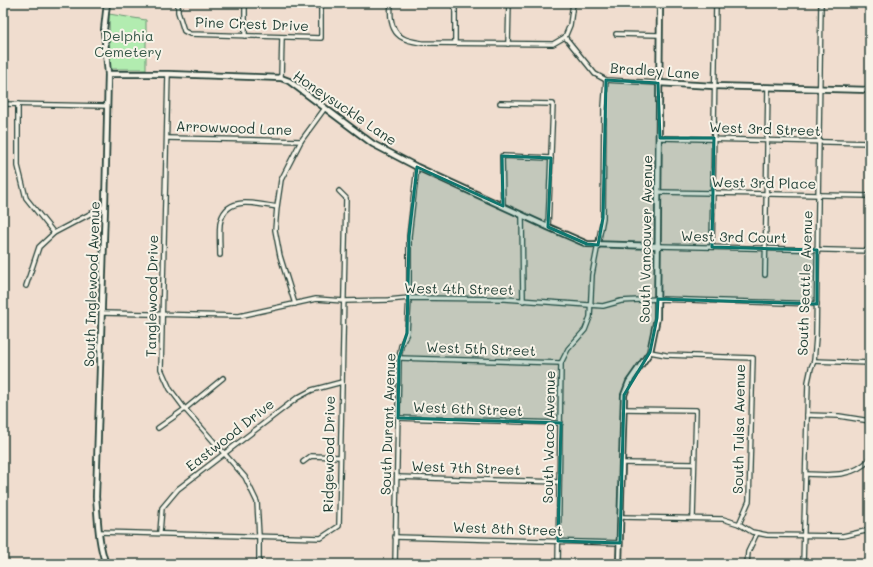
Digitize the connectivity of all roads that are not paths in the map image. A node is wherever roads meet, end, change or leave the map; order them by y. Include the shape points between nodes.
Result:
1 (107, 3) edge
2 (178, 3) edge
3 (245, 3) edge
4 (321, 3) edge
5 (391, 3) edge
6 (455, 3) edge
7 (509, 3) edge
8 (573, 3) edge
9 (660, 3) edge
10 (716, 3) edge
11 (821, 3) edge
12 (616, 34) dead end
13 (659, 35) junction
14 (245, 36) junction
15 (282, 37) junction
16 (565, 37) junction
17 (455, 43) junction
18 (508, 44) junction
19 (108, 74) junction
20 (168, 74) junction
21 (281, 78) junction
22 (606, 80) junction
23 (658, 83) junction
24 (714, 86) junction
25 (768, 87) junction
26 (820, 89) junction
27 (870, 90) edge
28 (500, 103) dead end
29 (3, 104) edge
30 (18, 104) junction
31 (107, 106) junction
32 (325, 108) junction
33 (167, 138) junction
34 (660, 138) junction
35 (714, 138) junction
36 (767, 140) junction
37 (301, 141) junction
38 (819, 142) junction
39 (870, 143) edge
40 (550, 158) junction
41 (417, 167) junction
42 (339, 191) dead end
43 (658, 192) junction
44 (713, 193) junction
45 (766, 194) junction
46 (819, 195) junction
47 (870, 196) edge
48 (105, 206) junction
49 (502, 206) junction
50 (277, 207) junction
51 (522, 215) junction
52 (548, 227) junction
53 (54, 233) junction
54 (598, 245) junction
55 (658, 246) junction
56 (712, 246) junction
57 (765, 248) junction
58 (817, 250) junction
59 (870, 251) edge
60 (220, 255) dead end
61 (765, 275) dead end
62 (26, 286) dead end
63 (409, 298) junction
64 (344, 300) junction
65 (658, 300) junction
66 (523, 301) junction
67 (295, 304) junction
68 (817, 304) junction
69 (591, 306) junction
70 (102, 314) junction
71 (163, 315) junction
72 (650, 352) junction
73 (399, 358) junction
74 (814, 361) junction
75 (561, 363) junction
76 (870, 363) edge
77 (223, 378) dead end
78 (342, 382) junction
79 (185, 409) junction
80 (623, 409) junction
81 (807, 415) junction
82 (398, 418) junction
83 (870, 421) edge
84 (560, 423) junction
85 (158, 428) dead end
86 (225, 454) junction
87 (340, 457) junction
88 (870, 459) edge
89 (303, 462) dead end
90 (622, 463) junction
91 (694, 464) junction
92 (806, 474) junction
93 (397, 477) junction
94 (559, 482) junction
95 (621, 517) junction
96 (693, 518) junction
97 (738, 524) junction
98 (870, 530) edge
99 (99, 532) junction
100 (160, 532) junction
101 (757, 533) junction
102 (259, 536) junction
103 (805, 536) junction
104 (395, 537) junction
105 (558, 541) junction
106 (620, 543) junction
107 (106, 564) edge
108 (259, 564) edge
109 (395, 564) edge
110 (558, 564) edge
111 (619, 564) edge
112 (747, 564) edge
113 (803, 564) edge

1 - 19 street, South Inglewood Avenue via 104,30
2 - 14 street, Pine Crest Drive via 184,31 190,34
3 - 14 street
4 - 15 street, Pine Crest Drive via 321,38
5 - 17 street via 393,27 401,38 422,43
6 - 17 street
7 - 18 street
8 - 16 street via 570,25
9 - 13 street, South Vancouver Avenue
10 - 24 street
11 - 26 street, South Seattle Avenue
12 - 13 street
13 - 23 street, South Vancouver Avenue
14 - 15 street, Pine Crest Drive
15 - 21 street
16 - 18 street via 553,44
16 - 22 street, Bradley Lane via 595,74
17 - 18 street
19 - 20 street, Honeysuckle Lane
19 - 31 street, South Inglewood Avenue
20 - 21 street, Honeysuckle Lane
20 - 33 street, Tanglewood Drive
21 - 32 street, Honeysuckle Lane via 289,81
22 - 23 street, Bradley Lane
22 - 54 street, South Waco Avenue via 603,218
23 - 24 street, Bradley Lane
23 - 34 street, South Vancouver Avenue
24 - 25 street, Bradley Lane
24 - 35 street
25 - 26 street, Bradley Lane
25 - 36 street
26 - 27 street, Bradley Lane
26 - 38 street, South Seattle Avenue
28 - 40 street via 554,104
29 - 30 street
30 - 31 street
30 - 53 street via 18,166 26,198
31 - 48 street, South Inglewood Avenue
32 - 37 street
32 - 41 street, Honeysuckle Lane via 373,144
33 - 37 street, Arrowwood Lane
33 - 71 street, Tanglewood Drive
34 - 35 street, West 3rd Street
34 - 43 street, South Vancouver Avenue
35 - 36 street, West 3rd Street
35 - 44 street
36 - 38 street, West 3rd Street
36 - 45 street
37 - 50 street via 281,180
38 - 39 street, West 3rd Street
38 - 46 street, South Seattle Avenue
40 - 49 street via 502,156
40 - 52 street
41 - 49 street, Honeysuckle Lane
41 - 63 street, South Durant Avenue via 409,236
42 - 64 street, Ridgewood Drive via 346,198
43 - 44 street, West 3rd Place
43 - 55 street, South Vancouver Avenue
44 - 45 street, West 3rd Place
44 - 56 street
45 - 46 street, West 3rd Place
45 - 57 street
46 - 47 street, West 3rd Place
46 - 58 street, South Seattle Avenue
48 - 53 street
48 - 70 street, South Inglewood Avenue
49 - 51 street, Honeysuckle Lane
50 - 60 street via 239,203 230,206 220,224
50 - 67 street via 275,230
51 - 52 street, Honeysuckle Lane
51 - 66 street
52 - 54 street, Honeysuckle Lane via 587,244
53 - 62 street via 39,247
54 - 55 street, West 3rd Court
54 - 69 street, South Waco Avenue via 592,275
55 - 56 street, West 3rd Court
55 - 65 street, South Vancouver Avenue
56 - 57 street, West 3rd Court
57 - 58 street, West 3rd Court
57 - 61 street
58 - 59 street, West 3rd Court
58 - 68 street, South Seattle Avenue
63 - 64 street, West 4th Street
63 - 66 street, West 4th Street
63 - 73 street, South Durant Avenue via 407,333
64 - 67 street, West 4th Street via 316,299
64 - 78 street, Ridgewood Drive
65 - 68 street, West 4th Street
65 - 69 street, West 4th Street via 621,301
65 - 72 street, South Vancouver Avenue via 655,334
66 - 69 street, West 4th Street
67 - 71 street, West 4th Street via 239,316
68 - 74 street, South Seattle Avenue
69 - 75 street, South Waco Avenue via 585,330 568,349
70 - 71 street, West 4th Street
70 - 99 street, South Inglewood Avenue via 96,497
71 - 79 street, Tanglewood Drive via 161,369 170,389
72 - 80 street, South Vancouver Avenue via 629,382 624,395
72 - 97 street, South Tulsa Avenue via 666,355 751,358 753,361 749,501
73 - 75 street, West 5th Street
73 - 82 street, South Durant Avenue
74 - 76 street
74 - 81 street, South Seattle Avenue via 808,382
75 - 84 street, South Waco Avenue
77 - 79 street
78 - 86 street, Eastwood Drive via 312,390 297,398
78 - 87 street, Ridgewood Drive
79 - 85 street
79 - 86 street, Tanglewood Drive
80 - 90 street, South Vancouver Avenue
80 - 91 street via 696,410
81 - 83 street via 839,416
81 - 92 street, South Seattle Avenue
82 - 84 street, West 6th Street
82 - 93 street, South Durant Avenue
84 - 94 street, South Waco Avenue
86 - 100 street, Eastwood Drive via 178,490 162,508
86 - 102 street, Tanglewood Drive via 245,477 257,502
87 - 89 street via 311,456
87 - 102 street, Ridgewood Drive via 338,526 321,538
88 - 92 street via 856,470 843,474
90 - 91 street
90 - 95 street, South Vancouver Avenue
91 - 96 street
92 - 103 street, South Seattle Avenue
93 - 94 street, West 7th Street
93 - 104 street, South Durant Avenue
94 - 105 street, South Waco Avenue
95 - 96 street
95 - 106 street, South Vancouver Avenue
96 - 97 street via 723,519
97 - 101 street
98 - 103 street via 849,536
99 - 100 street, Ridgewood Drive
99 - 107 street, South Inglewood Avenue
100 - 102 street, Ridgewood Drive
101 - 103 street
101 - 112 street via 748,552
102 - 108 street, Tanglewood Drive
103 - 113 street, South Seattle Avenue
104 - 105 street, West 8th Street
104 - 109 street, South Durant Avenue
105 - 106 street, West 8th Street
105 - 110 street, South Waco Avenue
106 - 111 street, South Vancouver Avenue

